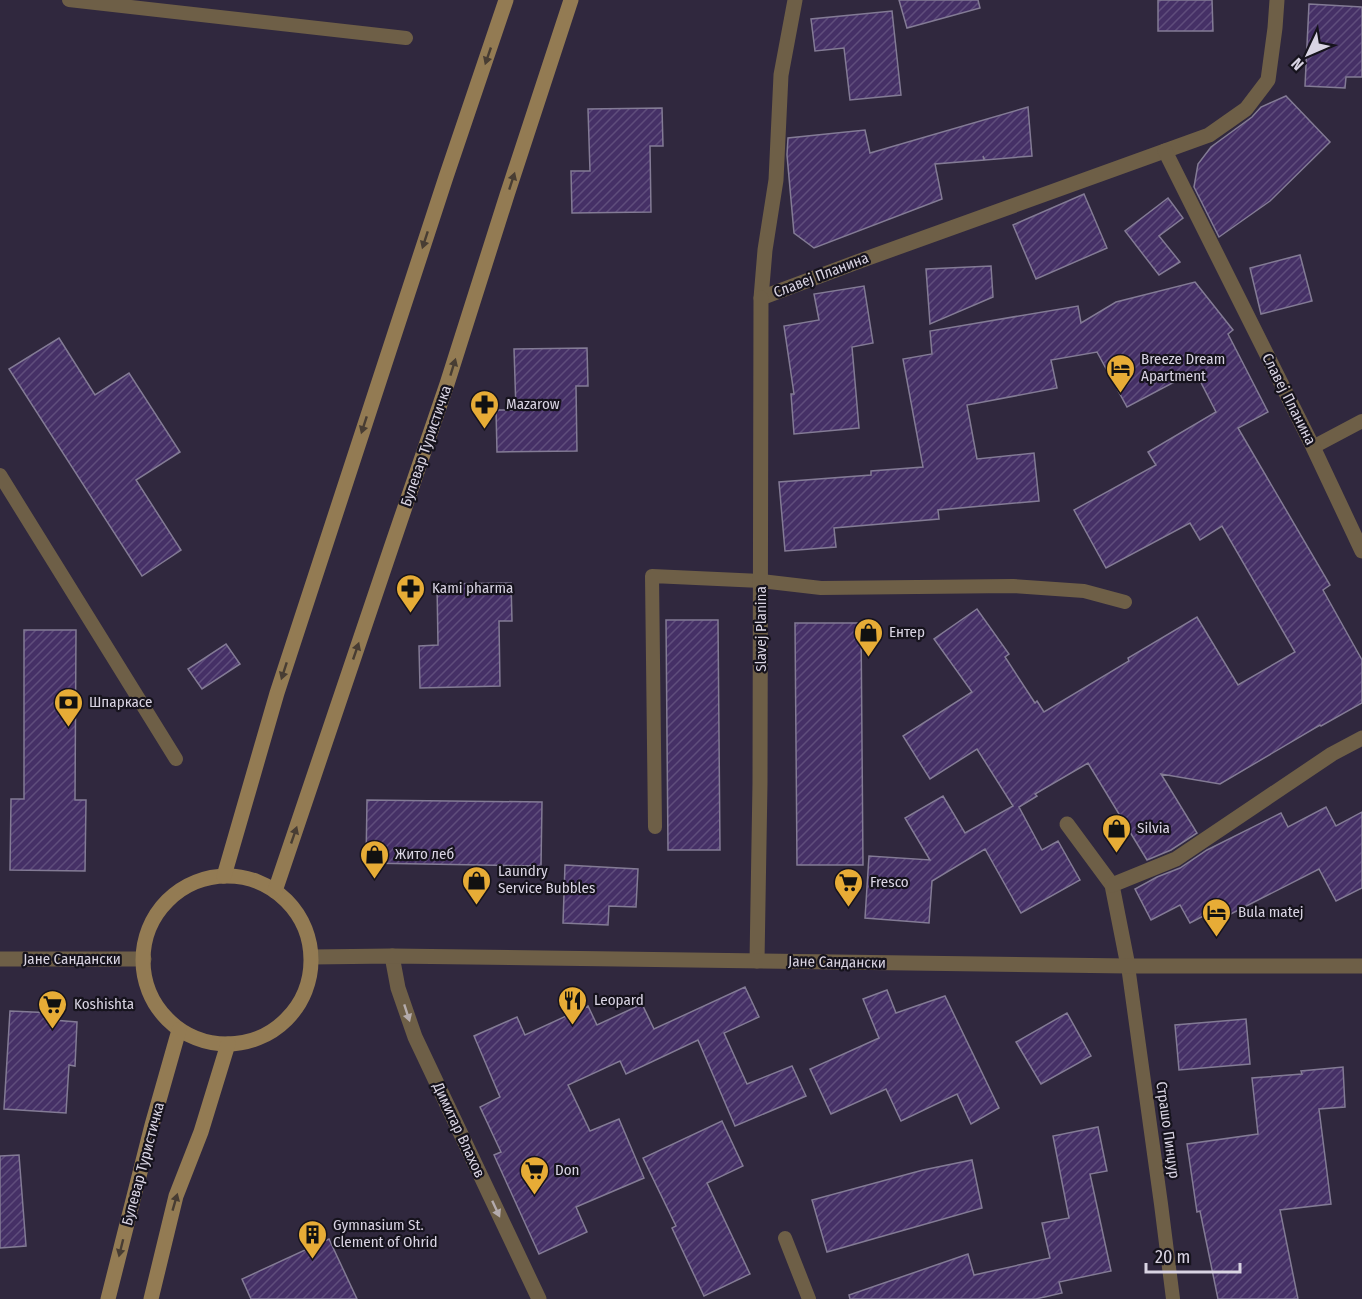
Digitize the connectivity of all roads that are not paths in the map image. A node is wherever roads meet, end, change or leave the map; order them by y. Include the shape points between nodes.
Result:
1 (69, 0) edge
2 (506, 0) edge
3 (571, 0) edge
4 (795, 0) edge
5 (1277, 0) edge
6 (406, 38) dead end
7 (1165, 151) junction
8 (761, 298) junction
9 (1362, 421) edge
10 (1313, 447) junction
11 (0, 475) edge
12 (1362, 551) edge
13 (761, 581) junction
14 (1125, 602) dead end
15 (1362, 738) edge
16 (176, 759) dead end
17 (1067, 824) dead end
18 (655, 827) dead end
19 (224, 876) junction
20 (1112, 885) junction
21 (275, 891) junction
22 (392, 956) junction
23 (312, 957) junction
24 (0, 959) edge
25 (144, 959) junction
26 (757, 961) junction
27 (1128, 966) junction
28 (1362, 966) edge
29 (179, 1030) junction
30 (228, 1044) junction
31 (785, 1238) dead end
32 (108, 1299) edge
33 (151, 1299) edge
34 (539, 1299) edge
35 (809, 1299) edge
36 (1173, 1299) edge

1 - 6 lane
2 -> 19 main road via 281,682
21 -> 3 main road, Булевар Туристичка via 447,384
4 - 8 street, Славеј Планина via 781,75 776,180
5 - 7 street, Славеј Планина via 1268,80 1263,87 1246,109 1209,135
7 - 8 street, Славеј Планина
7 - 10 street, Славеј Планина
8 - 13 street, Slavej Planina
9 - 10 lane
10 - 12 street, Славеј Планина
11 - 16 lane
13 - 14 lane via 821,588 1013,586 1084,591
13 - 18 lane via 652,576
13 - 26 street, Slavej Planina
15 - 20 street via 1176,859
17 - 20 street
19 - 21 main road via 239,876
19 - 25 main road via 206,878 176,892 154,917 143,948
20 - 27 street
21 - 23 main road via 295,908 310,939
22 - 23 street, Јане Сандански
22 - 26 street, Јане Сандански
22 -> 34 street, Димитар Влахов via 415,1037
23 - 30 main road via 312,972 301,1003 279,1028 249,1043
24 - 25 street, Јане Сандански
25 - 29 main road via 145,982 160,1011
26 - 27 street, Јане Сандански
27 - 28 street, Јане Сандански
27 - 36 lane, Страшо Пинџур
29 - 30 main road via 216,1044
29 -> 32 main road, Булевар Туристичка
33 -> 30 main road via 176,1196
31 - 35 lane

